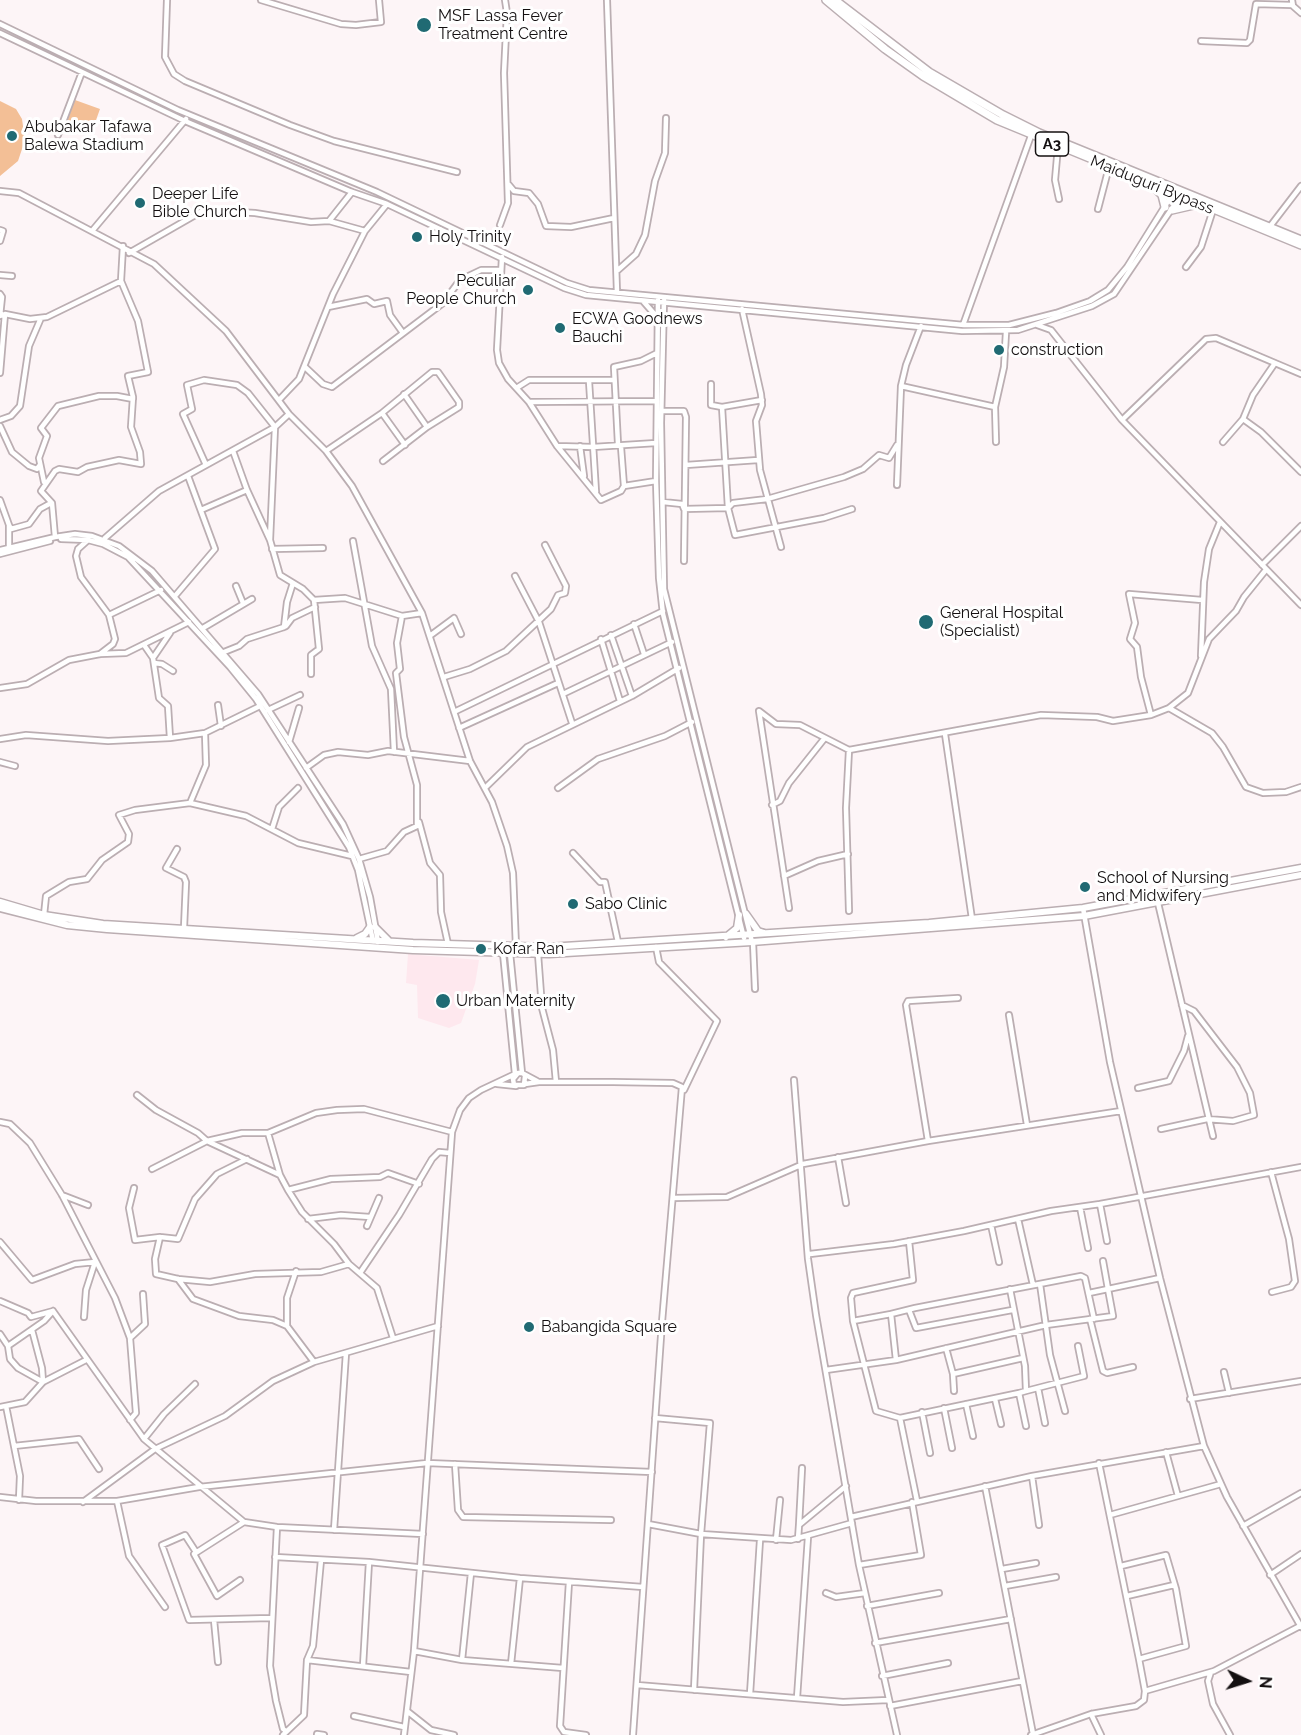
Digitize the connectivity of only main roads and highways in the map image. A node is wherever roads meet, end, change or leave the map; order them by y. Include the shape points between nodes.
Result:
1 (826, 0) edge
2 (835, 0) edge
3 (930, 77) junction
4 (1032, 133) junction
5 (1152, 184) junction
6 (1178, 192) junction
7 (1199, 204) junction
8 (1268, 229) junction
9 (1301, 240) edge
10 (1301, 245) edge
11 (1301, 868) edge
12 (1301, 874) edge
13 (0, 902) edge
14 (0, 908) edge
15 (902, 928) junction
16 (767, 934) junction
17 (726, 937) junction
18 (355, 939) junction
19 (749, 940) junction
20 (389, 941) junction
21 (376, 944) junction

1 - 3 highway, Maiduguri Bypass / A3 via 885,49
2 - 3 highway, Maiduguri Bypass / A3
3 - 4 highway, Maiduguri Bypass / A3 via 997,120
4 - 5 highway, Maiduguri Bypass / A3
4 - 6 highway, Maiduguri Bypass / A3
5 - 6 highway, Maiduguri Bypass / A3
5 - 7 highway via 1168,209
6 - 7 highway, Maiduguri Bypass / A3
6 - 8 highway, Maiduguri Bypass / A3
7 - 8 highway, Maiduguri Bypass / A3
8 - 9 highway, Maiduguri Bypass / A3
8 - 10 highway, Maiduguri Bypass / A3
11 - 15 main road via 1083,908
12 - 15 main road via 1084,916
13 - 18 main road via 44,915 103,924
14 - 21 main road via 67,925
15 - 16 main road
15 - 19 main road
16 - 17 main road via 758,931 742,915 737,928
16 - 19 main road
17 - 19 main road
17 - 20 main road via 516,947
18 - 20 main road via 372,927
18 - 21 main road
19 - 21 main road via 538,954
20 - 21 main road

